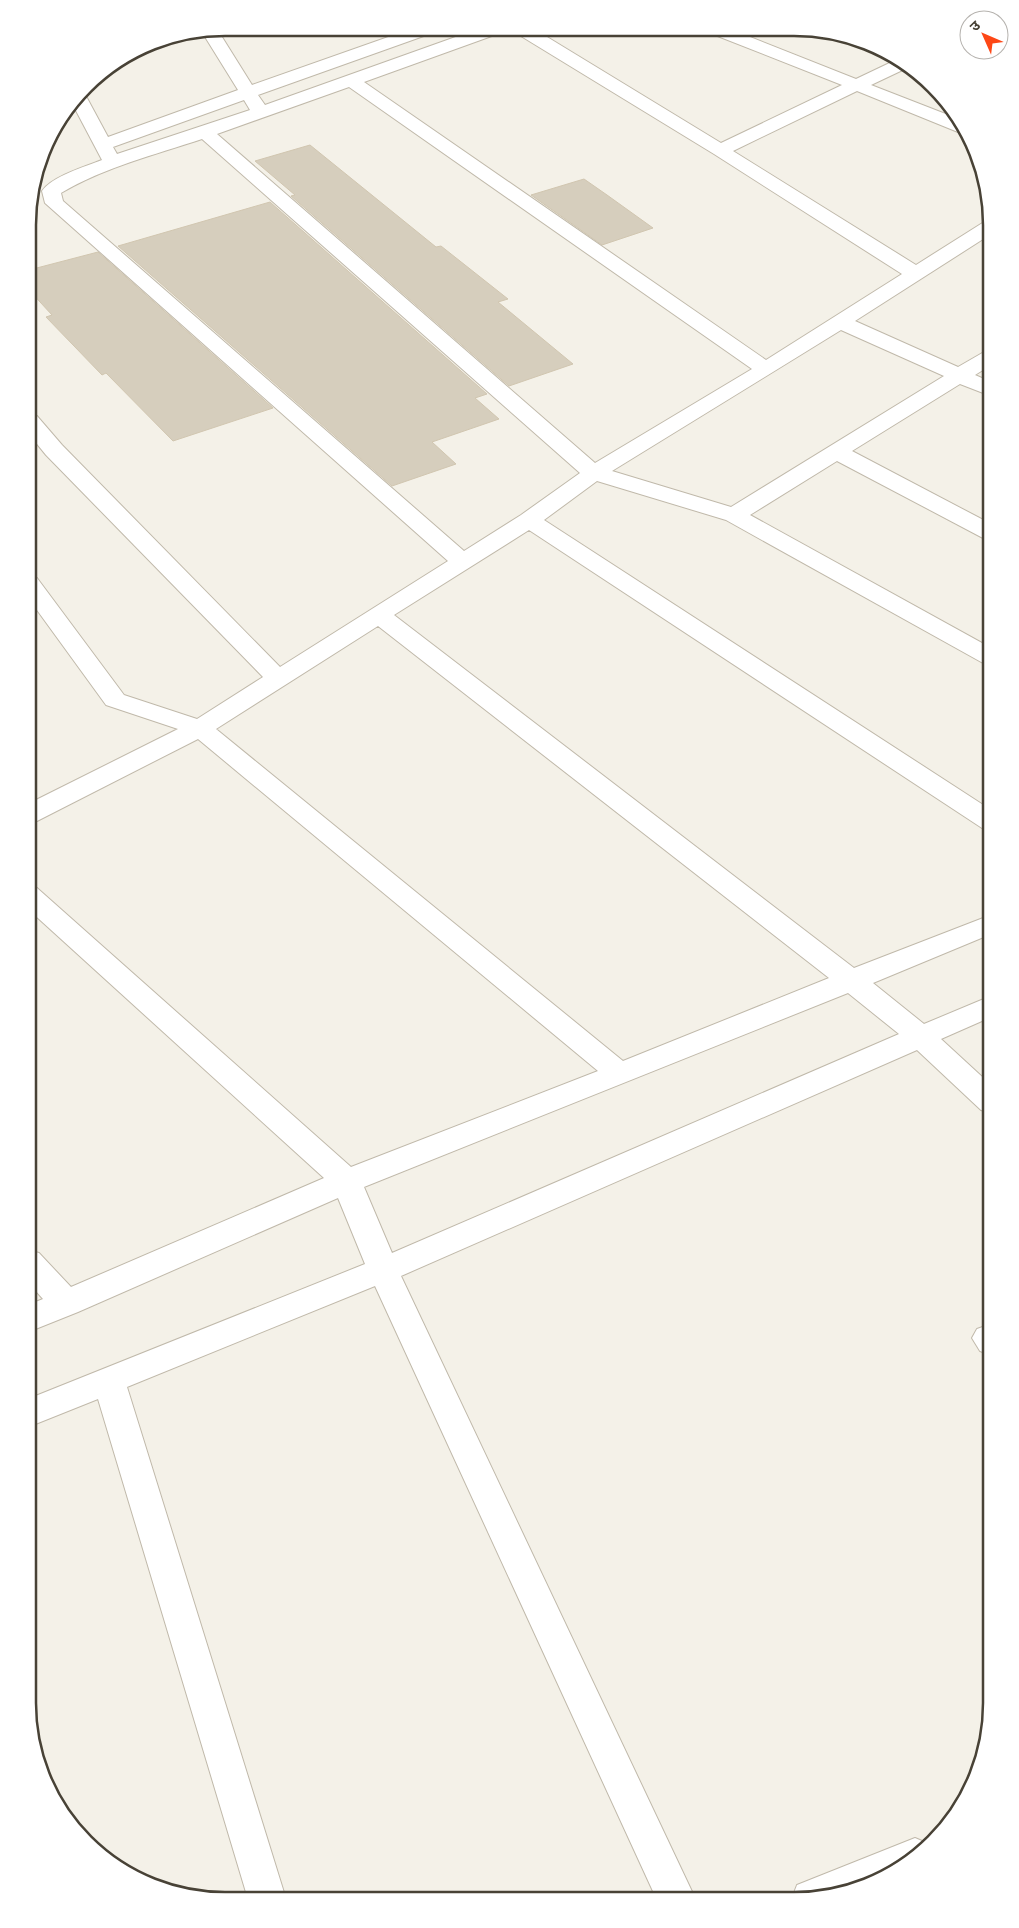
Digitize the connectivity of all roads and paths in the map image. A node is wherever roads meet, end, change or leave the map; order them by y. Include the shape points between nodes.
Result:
1 (406, 36) edge
2 (475, 36) edge
3 (533, 36) edge
4 (734, 36) edge
5 (214, 37) edge
6 (896, 66) edge
7 (351, 82) junction
8 (857, 85) junction
9 (249, 92) junction
10 (81, 103) edge
11 (260, 112) junction
12 (953, 124) edge
13 (204, 132) junction
14 (102, 145) junction
15 (720, 150) junction
16 (113, 163) junction
17 (983, 232) edge
18 (916, 274) junction
19 (840, 322) junction
20 (983, 362) edge
21 (766, 369) junction
22 (961, 375) junction
23 (983, 386) edge
24 (36, 429) edge
25 (54, 450) junction
26 (837, 452) junction
27 (36, 454) edge
28 (594, 473) junction
29 (734, 515) junction
30 (529, 520) junction
31 (983, 529) edge
32 (462, 562) junction
33 (36, 593) edge
34 (379, 614) junction
35 (983, 654) edge
36 (278, 679) junction
37 (200, 728) junction
38 (36, 811) edge
39 (983, 813) edge
40 (36, 901) edge
41 (983, 928) edge
42 (860, 989) junction
43 (983, 1008) edge
44 (913, 1029) junction
45 (620, 1074) junction
46 (983, 1095) edge
47 (351, 1193) junction
48 (379, 1257) junction
49 (36, 1270) edge
50 (67, 1303) junction
51 (36, 1316) edge
52 (108, 1380) junction
53 (36, 1410) edge
54 (882, 1869) edge
55 (845, 1884) edge
56 (265, 1892) edge
57 (673, 1892) edge

1 - 9 street
2 - 7 street
3 - 15 street
4 - 8 street
5 - 9 street
6 - 8 street
7 - 11 street
7 - 21 street
8 - 12 street
8 - 15 street
9 - 11 street
9 - 14 street
10 - 14 street
11 - 13 street
13 - 16 street
13 - 28 street
14 - 16 street
15 - 18 street
16 - 32 street via 66,181 51,191 54,203
17 - 18 street
18 - 19 street
19 - 21 street
19 - 22 street
20 - 22 street
21 - 28 street
22 - 23 street
22 - 26 street
24 - 25 street
25 - 27 street
25 - 36 street
26 - 29 street
26 - 31 street
28 - 29 street
28 - 30 street
29 - 35 street
30 - 32 street
30 - 39 street
32 - 34 street
33 - 37 street via 115,700
34 - 36 street
34 - 42 street
36 - 37 street
37 - 38 street
37 - 45 street
40 - 47 street
41 - 42 street
42 - 44 street
42 - 45 street
43 - 44 street
44 - 46 street
44 - 48 street
45 - 47 street
47 - 48 street
47 - 50 street
48 - 52 street
48 - 57 street
49 - 50 street
50 - 51 street
52 - 53 street
52 - 56 street
54 - 55 street

